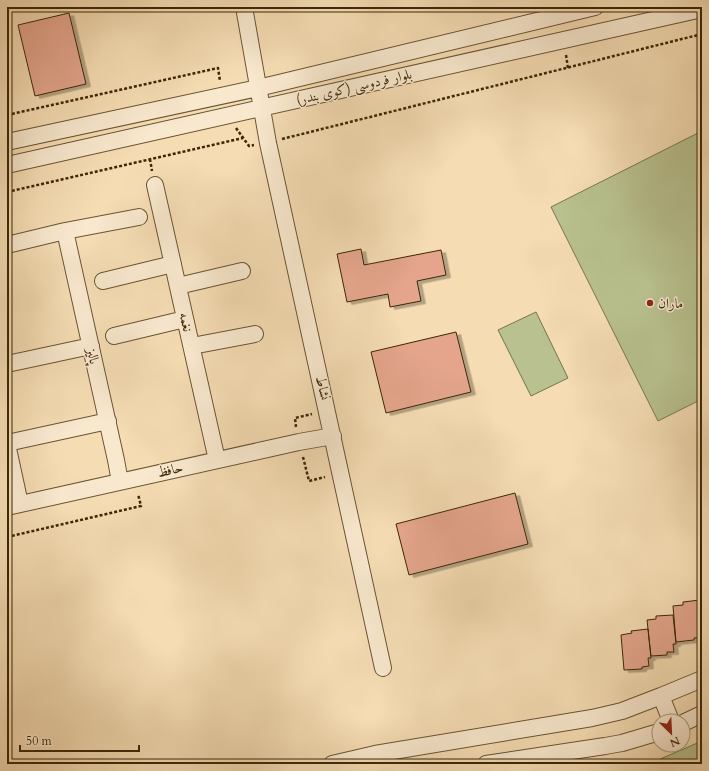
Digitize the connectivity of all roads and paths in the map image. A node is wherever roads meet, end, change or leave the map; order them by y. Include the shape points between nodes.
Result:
1 (244, 7) edge
2 (595, 7) edge
3 (702, 9) edge
4 (258, 88) junction
5 (262, 108) junction
6 (243, 138) dead end
7 (7, 142) edge
8 (7, 165) edge
9 (155, 185) dead end
10 (7, 192) edge
11 (139, 217) dead end
12 (65, 231) junction
13 (7, 245) edge
14 (173, 264) junction
15 (242, 271) dead end
16 (103, 281) dead end
17 (178, 286) junction
18 (185, 318) junction
19 (255, 334) dead end
20 (114, 336) dead end
21 (91, 346) junction
22 (192, 346) junction
23 (7, 364) edge
24 (108, 421) junction
25 (333, 436) junction
26 (7, 444) edge
27 (217, 460) junction
28 (127, 480) junction
29 (13, 506) edge
30 (7, 537) edge
31 (383, 668) dead end
32 (702, 679) edge
33 (661, 696) junction
34 (668, 713) edge
35 (702, 714) edge
36 (691, 719) edge
37 (651, 734) edge
38 (332, 764) edge
39 (486, 764) edge

1 - 4 street, نشاط
2 - 4 street, بلوار فردوسی (کوی بندر)
3 - 5 street, بلوار فردوسی (کوی بندر)
4 - 5 street, نشاط
4 - 7 street, بلوار فردوسی (کوی بندر)
5 - 8 street, بلوار فردوسی (کوی بندر)
5 - 25 street, نشاط
6 - 10 path
9 - 14 street, نغمه
11 - 12 street
12 - 13 street
12 - 21 street, پالیز
14 - 16 street
14 - 17 street, نغمه
15 - 17 street
17 - 18 street, نغمه
18 - 20 street
18 - 22 street, نغمه
19 - 22 street
21 - 23 street
21 - 24 street, پالیز
22 - 27 street, نغمه
24 - 26 street
24 - 28 street, پالیز
25 - 27 street, حافظ
25 - 31 street, نشاط
26 - 29 street
27 - 28 street, حافظ
28 - 29 street, حافظ
28 - 30 path via 141,506
32 - 33 street
33 - 34 street
33 - 38 street via 622,711 592,718 375,754
35 - 36 street
37 - 39 street via 622,743

